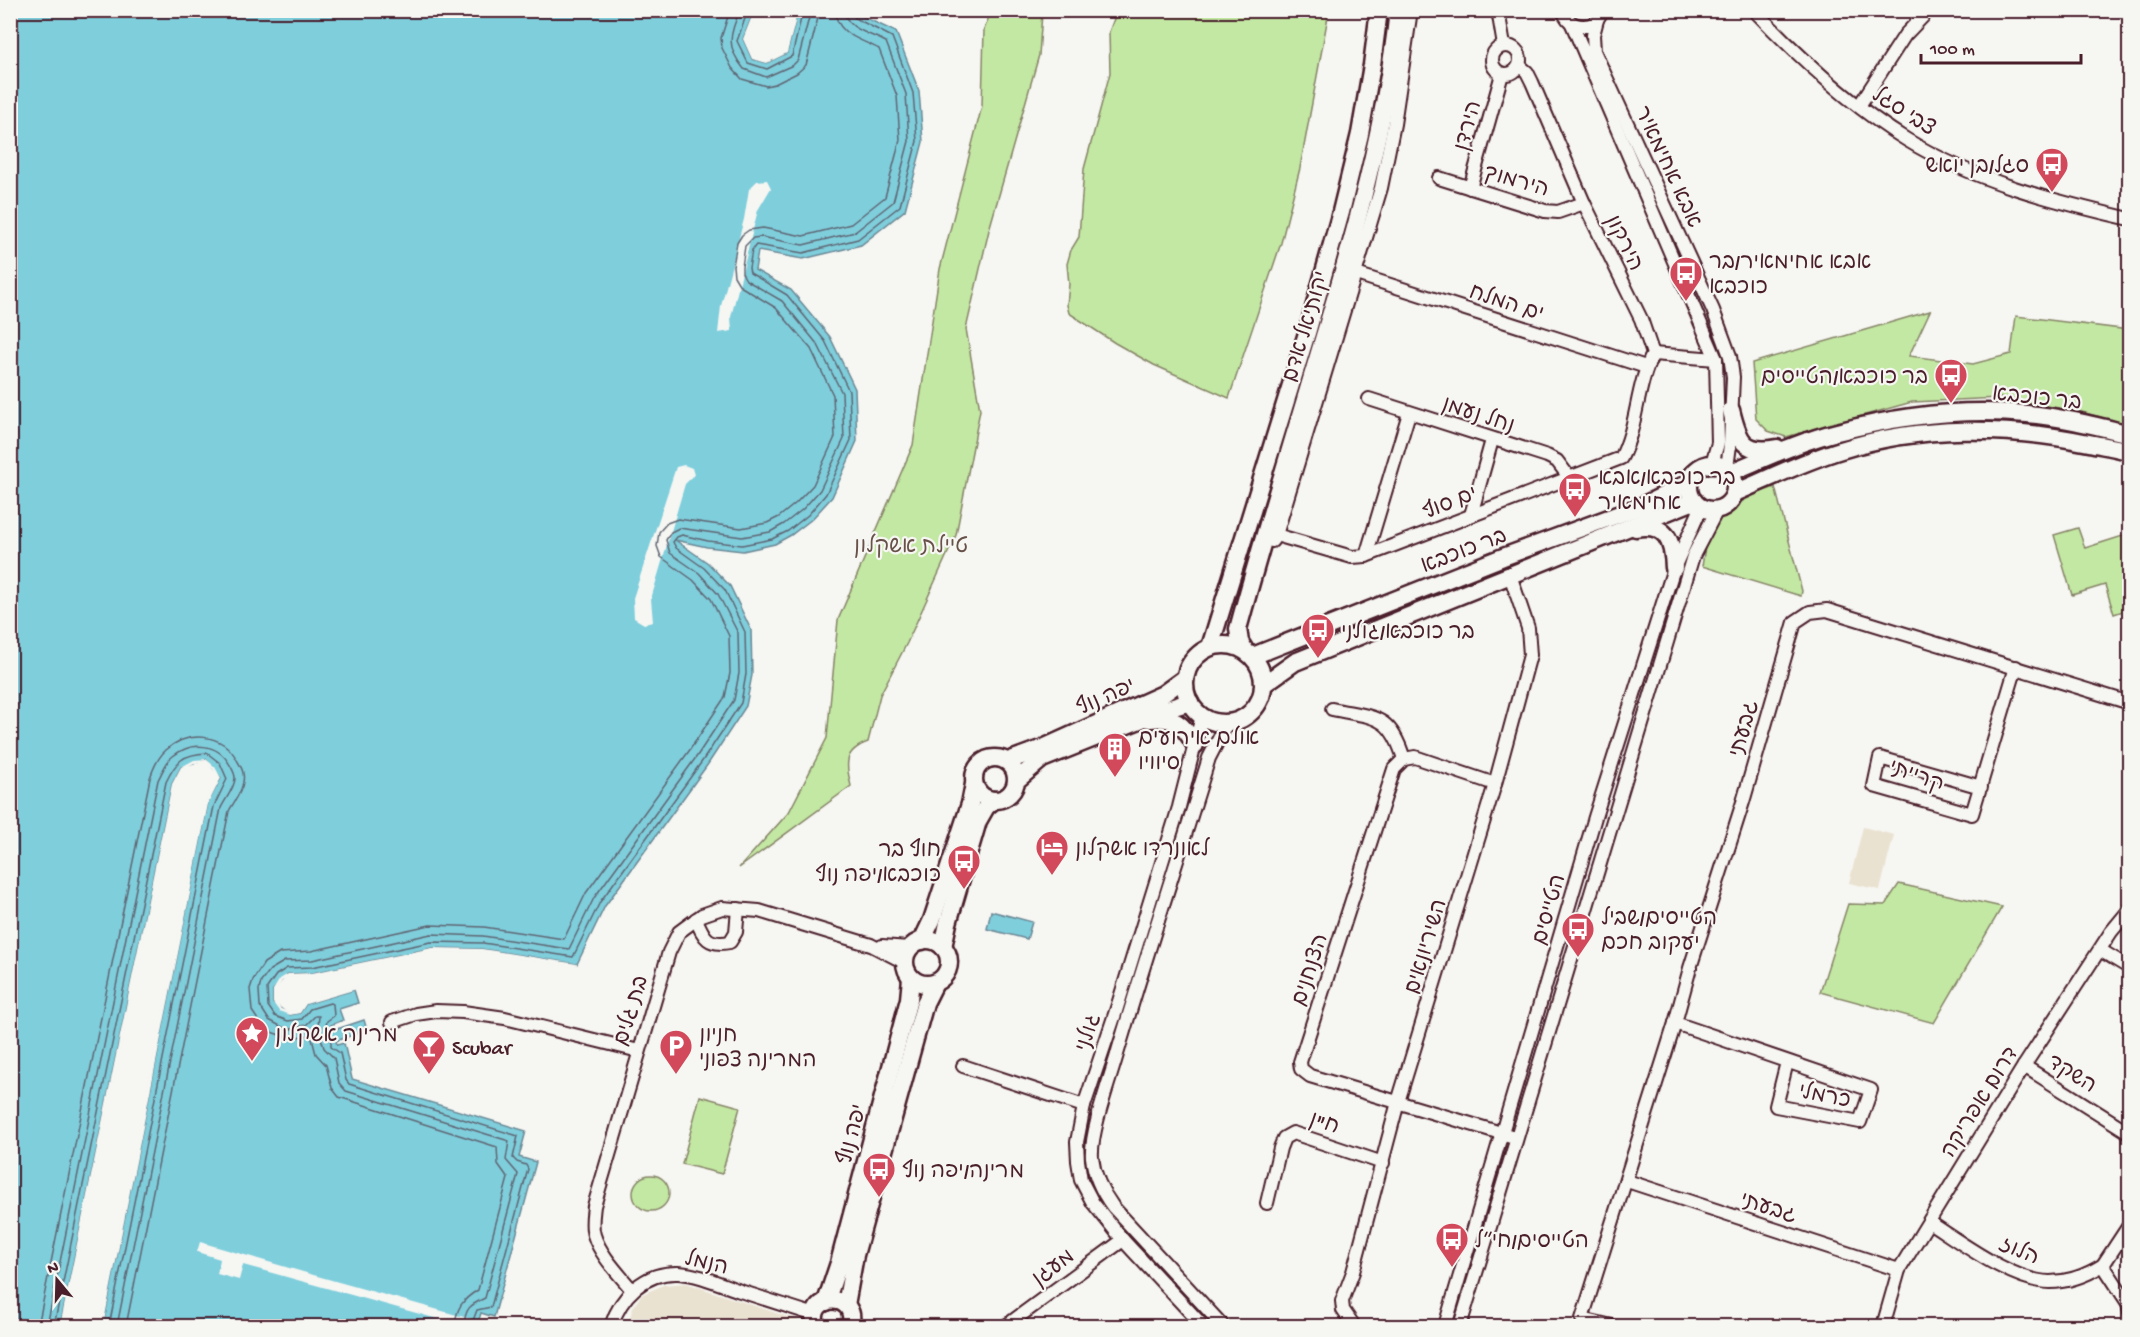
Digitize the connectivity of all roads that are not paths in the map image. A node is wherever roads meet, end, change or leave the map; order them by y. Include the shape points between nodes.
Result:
1 (1380, 10) edge
2 (1398, 10) edge
3 (1411, 10) edge
4 (1498, 10) edge
5 (1563, 10) edge
6 (1754, 10) edge
7 (1929, 10) edge
8 (1600, 15) edge
9 (1572, 24) junction
10 (1504, 46) junction
11 (1520, 66) junction
12 (1502, 74) junction
13 (1859, 106) junction
14 (1439, 178) dead end
15 (1470, 188) junction
16 (1584, 203) junction
17 (2130, 219) edge
18 (1356, 274) junction
19 (1653, 354) junction
20 (1716, 359) junction
21 (1646, 367) junction
22 (1370, 399) dead end
23 (1731, 410) junction
24 (1409, 413) junction
25 (2130, 434) edge
26 (1492, 440) junction
27 (1804, 442) junction
28 (2130, 452) edge
29 (1723, 468) junction
30 (1569, 477) junction
31 (1689, 483) junction
32 (1735, 493) junction
33 (1704, 506) junction
34 (1471, 515) junction
35 (1611, 533) junction
36 (1276, 535) junction
37 (1366, 556) junction
38 (1255, 567) junction
39 (1674, 568) junction
40 (1510, 575) junction
41 (1210, 647) junction
42 (1249, 653) junction
43 (2016, 667) junction
44 (1185, 678) junction
45 (1264, 684) junction
46 (1190, 702) junction
47 (2130, 704) edge
48 (1332, 709) dead end
49 (1202, 716) junction
50 (1130, 723) junction
51 (1227, 723) junction
52 (1195, 745) junction
53 (1404, 759) junction
54 (1008, 762) junction
55 (1017, 780) junction
56 (974, 783) junction
57 (1495, 784) junction
58 (1980, 788) junction
59 (994, 800) junction
60 (738, 909) junction
61 (2130, 909) edge
62 (696, 920) junction
63 (943, 947) junction
64 (2100, 950) junction
65 (912, 957) junction
66 (2130, 968) edge
67 (934, 983) junction
68 (392, 1022) dead end
69 (1675, 1023) junction
70 (639, 1051) junction
71 (1787, 1062) junction
72 (963, 1066) dead end
73 (2024, 1066) junction
74 (1398, 1102) junction
75 (1084, 1106) junction
76 (2130, 1133) edge
77 (1503, 1134) junction
78 (1517, 1139) junction
79 (1383, 1163) junction
80 (1627, 1181) junction
81 (1267, 1203) dead end
82 (1929, 1222) junction
83 (2130, 1224) edge
84 (1123, 1240) junction
85 (2103, 1265) junction
86 (1899, 1270) junction
87 (632, 1290) junction
88 (826, 1302) junction
89 (846, 1305) junction
90 (2130, 1313) edge
91 (816, 1321) edge
92 (611, 1326) edge
93 (852, 1326) edge
94 (1006, 1326) edge
95 (1203, 1326) edge
96 (1223, 1326) edge
97 (1354, 1326) edge
98 (1445, 1326) edge
99 (1460, 1326) edge
100 (1612, 1326) edge
101 (1883, 1326) edge

1 - 41 main road, יקותיאל אדם via 1360,134 1341,212
2 - 38 main road, יקותיאל אדם via 1374,154 1350,254
3 - 18 street via 1381,188
4 - 10 street
5 - 9 street, אבא אחימאיר
6 - 13 street, צבי סגל via 1791,49
7 - 13 street via 1905,35
8 - 9 street via 1585,27
8 - 23 street, אבא אחימאיר via 1593,35 1594,51 1713,310 1730,356
9 - 20 street, אבא אחימאיר
10 - 11 street via 1519,53
10 - 12 street via 1494,53 1492,61
11 - 12 street via 1510,74
11 - 16 street, הירקון via 1532,82
12 - 15 street, הירדן
13 - 17 street, צבי סגל via 1906,140 1952,164 2009,186
14 - 15 street, הירמוך
15 - 16 street, הירמוך via 1545,211 1558,212
16 - 19 street, הירקון via 1641,320
18 - 21 street, ים המלח
18 - 36 street
19 - 20 street
19 - 21 street
20 - 29 street, אבא אחימאיר via 1718,443
21 - 30 street, ים סוף via 1628,444 1621,458
22 - 24 street, נחל נעמן
23 - 27 main road via 1736,432 1755,450
23 - 29 street, אבא אחימאיר via 1730,446
24 - 26 street, נחל נעמן
24 - 37 street
25 - 27 main road, בר כוכבא via 2027,414 1978,412 1908,417
26 - 30 street, נחל נעמן via 1547,456 1557,461
26 - 34 street
27 - 29 main road, בר כוכבא
28 - 32 main road, בר כוכבא via 2027,432 1911,434 1843,449
29 - 31 main road via 1698,468
29 - 32 main road via 1735,480
30 - 34 street, ים סוף
31 - 33 main road via 1690,493
31 - 42 main road, בר כוכבא via 1644,505
32 - 33 main road via 1728,505
33 - 35 main road, בר כוכבא
33 - 39 street, הטייסים
33 - 78 street, הטייסים via 1693,556
34 - 37 street, ים סוף
35 - 39 main road via 1643,527 1657,529 1670,541
35 - 40 main road, בר כוכבא
36 - 37 street, ים סוף via 1352,557
36 - 38 street
38 - 42 main road, יקותיאל אדם via 1238,629 1240,642
39 - 77 street, הטייסים via 1595,817
40 - 45 main road, בר כוכבא via 1295,662
40 - 57 street, השיריונאים via 1528,628 1530,655
41 - 42 main road via 1227,645
41 - 44 main road via 1192,662
42 - 45 main road via 1262,672
43 - 47 street, גבעתי
43 - 58 street, קרייתי
43 - 69 street, גבעתי via 1827,610 1810,612 1795,622
44 - 46 main road
44 - 54 main road, יפה נוף via 1163,694
45 - 51 main road via 1253,711
46 - 49 main road
46 - 50 main road, יפה נוף
48 - 53 street via 1375,718 1389,726
49 - 51 main road
49 - 52 street, גולני
50 - 52 main road via 1171,719 1185,728
50 - 55 main road, יפה נוף via 1042,759
51 - 96 street, גולני via 1209,758 1164,901 1109,1081 1092,1155 1101,1190 1113,1207
52 - 75 street, גולני
53 - 57 street via 1415,757
53 - 74 street, הצנחנים via 1394,769 1300,1062 1301,1069 1310,1076
54 - 55 main road
54 - 56 main road via 985,760 977,768
55 - 59 main road via 1012,793
56 - 59 main road via 979,794
56 - 65 main road, יפה נוף via 932,920
57 - 74 street, השיריונאים
58 - 58 street, קרייתי via 1880,758 1874,786 1972,814
59 - 63 main road via 978,821
60 - 62 street, בת גלים via 722,908
60 - 62 street via 736,932 730,942 708,941
60 - 65 street, בת גלים via 759,910
61 - 64 street, דרום אפריקה
62 - 70 street, בת גלים via 679,932 669,952
63 - 65 main road via 937,942
63 - 67 main road via 949,967 944,977
64 - 66 street
64 - 73 street, דרום אפריקה
65 - 67 main road via 922,984
65 - 88 main road, יפה נוף via 909,999
67 - 89 main road, יפה נוף via 925,1003 855,1255
68 - 70 street via 436,1011 463,1012 505,1018
69 - 71 street, כרמלי
69 - 80 street, גבעתי
70 - 87 street, בת גלים via 593,1221 602,1252
71 - 71 street, כרמלי via 1776,1106 1860,1122 1871,1090
72 - 75 street
73 - 76 street, השקד
73 - 82 street, דרום אפריקה
74 - 77 street, הצנחנים
74 - 79 street, השיריונאים
75 - 84 street, גולני via 1077,1142 1082,1180 1093,1203
77 - 78 street, הצנחנים
77 - 98 street, הטייסים
78 - 99 street, הטייסים
79 - 81 street, ח"ן via 1293,1133 1284,1138 1280,1148
79 - 97 street, השיריונאים via 1342,1301
80 - 86 street, גבעתי
80 - 100 street, גבעתי via 1582,1319
82 - 85 street, הלוז via 1990,1262 2031,1279 2066,1280 2087,1275
82 - 86 street, דרום אפריקה
83 - 85 street
84 - 94 street, מעגן
84 - 95 street, גולני
85 - 90 street via 2128,1303
86 - 101 street, דרום אפריקה
87 - 91 street, הנמל via 654,1277 687,1275
87 - 92 street, הנמל
88 - 89 main road
88 - 91 main road, יפה נוף via 819,1307
89 - 93 main road, יפה נוף

